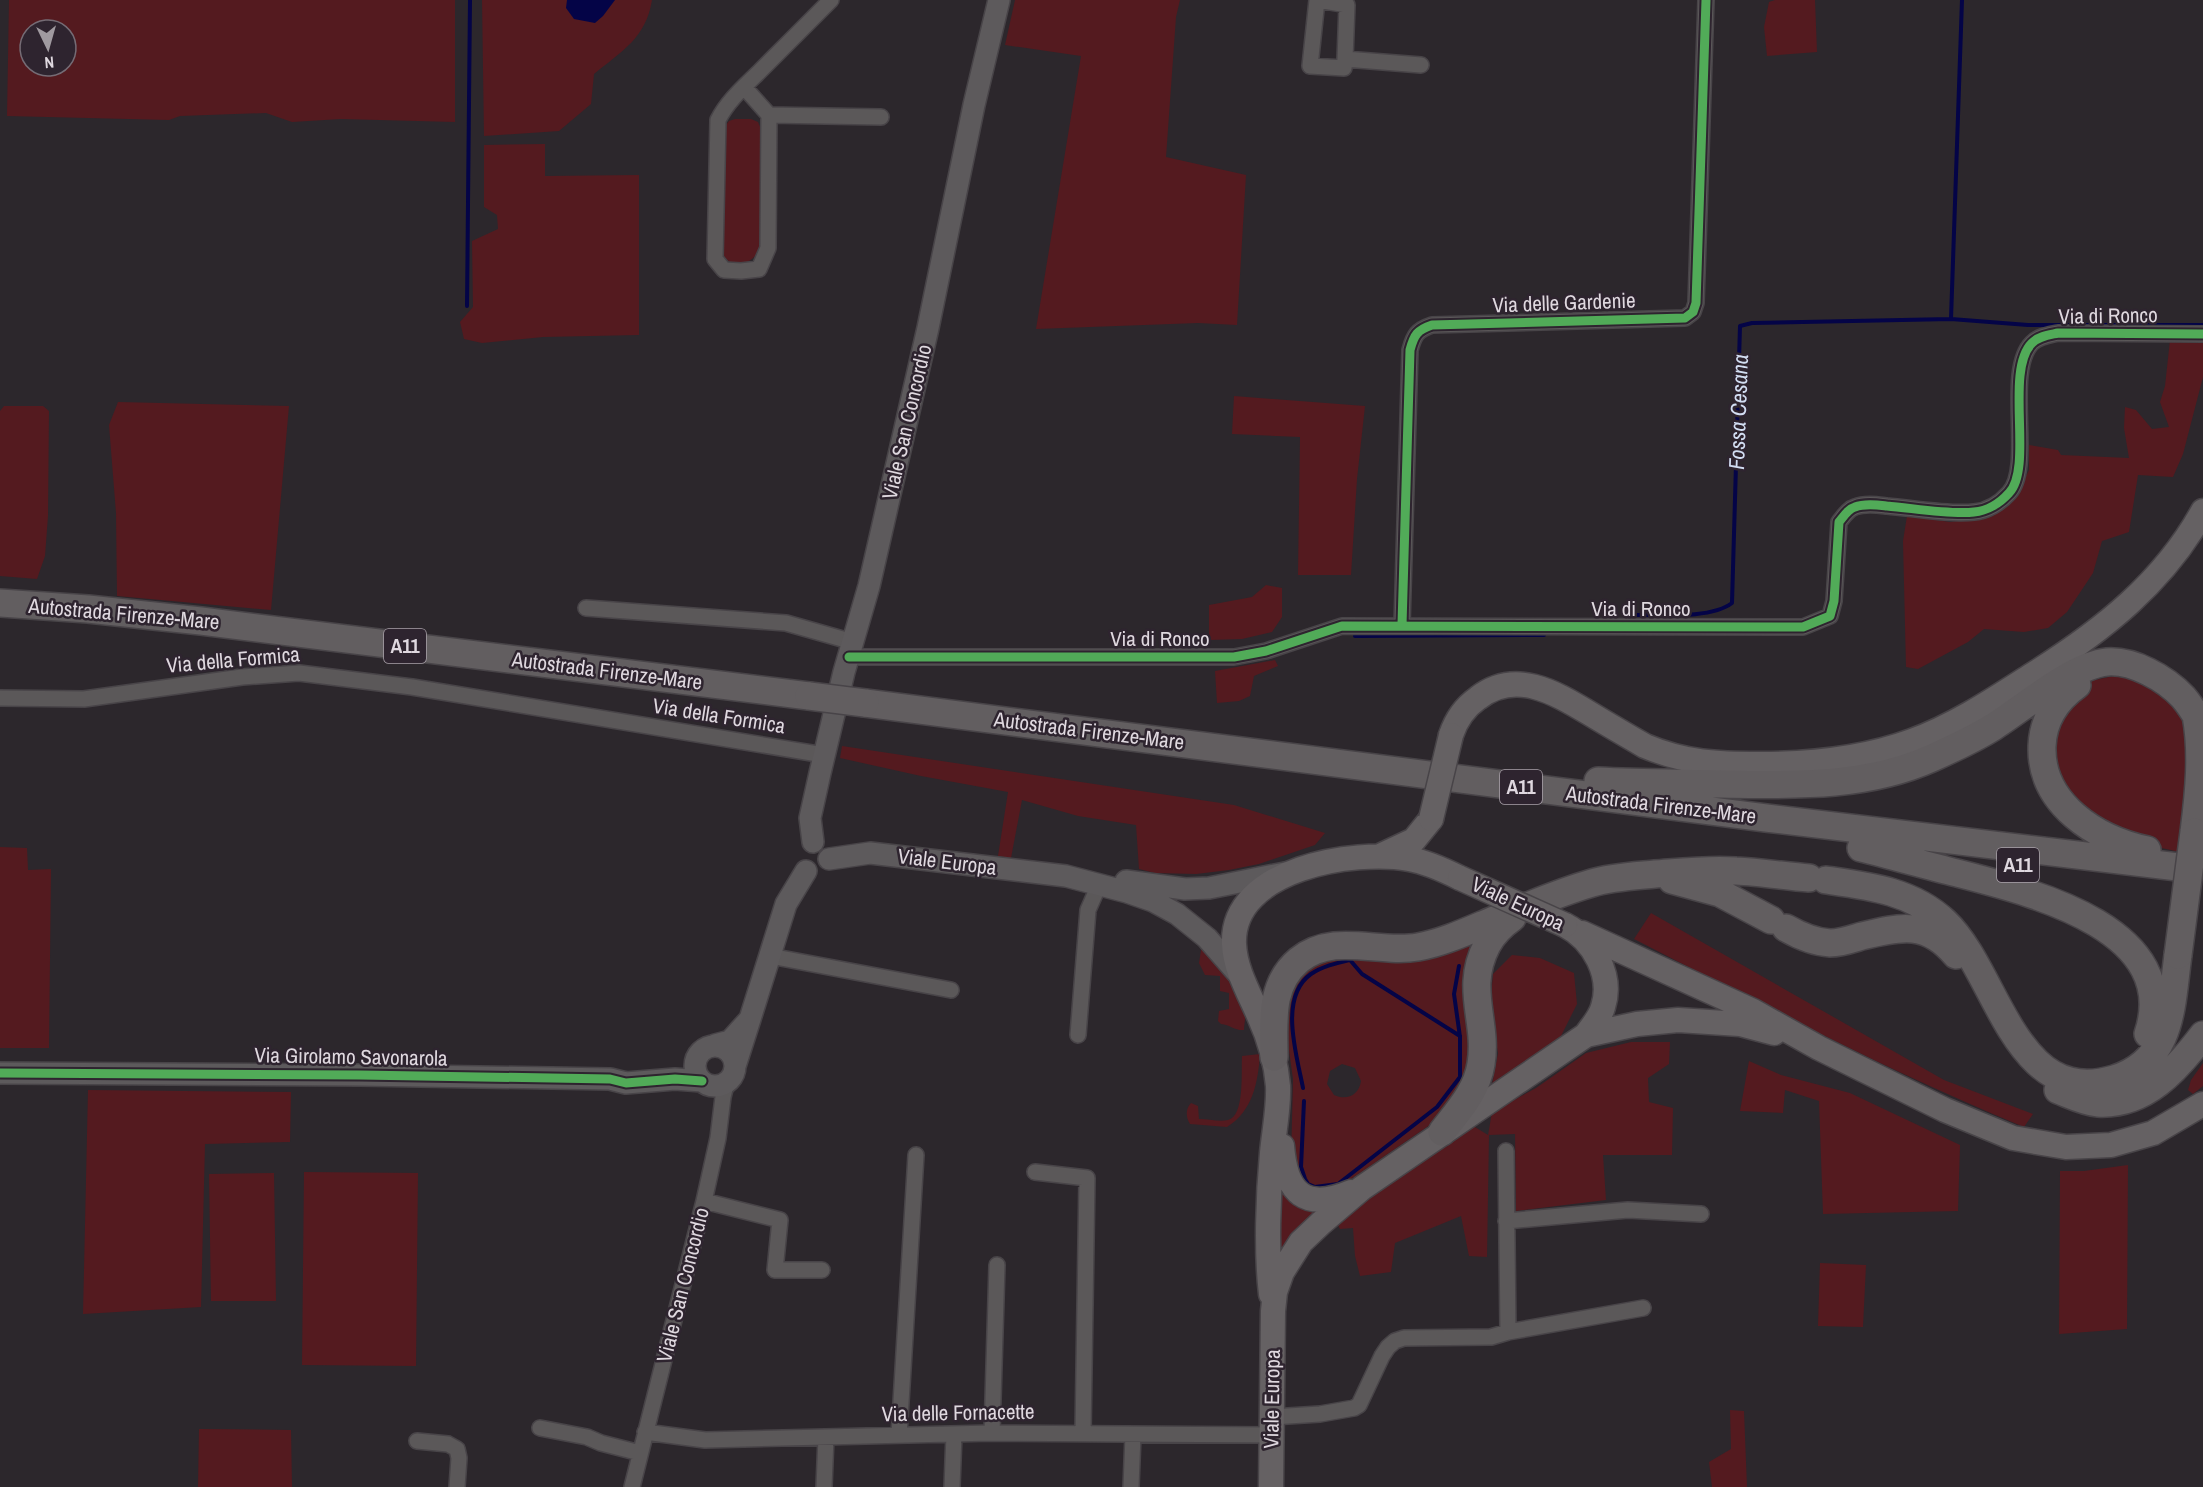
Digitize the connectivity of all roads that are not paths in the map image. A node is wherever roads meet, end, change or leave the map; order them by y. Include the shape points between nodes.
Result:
1 (831, 0) edge
2 (999, 0) edge
3 (1318, 0) edge
4 (1706, 0) edge
5 (1345, 59) junction
6 (1420, 64) dead end
7 (744, 87) junction
8 (769, 115) junction
9 (881, 117) dead end
10 (2203, 334) edge
11 (2203, 510) edge
12 (0, 603) edge
13 (586, 608) dead end
14 (0, 621) edge
15 (1402, 625) junction
16 (851, 649) junction
17 (2153, 675) junction
18 (0, 698) edge
19 (808, 705) junction
20 (863, 712) junction
21 (2199, 721) edge
22 (824, 755) junction
23 (1462, 779) junction
24 (1431, 819) junction
25 (2198, 833) edge
26 (813, 842) junction
27 (1861, 848) junction
28 (1377, 857) junction
29 (829, 859) junction
30 (2177, 869) junction
31 (806, 870) junction
32 (1291, 872) junction
33 (1654, 874) junction
34 (1454, 875) junction
35 (1066, 876) junction
36 (1099, 885) junction
37 (1550, 897) junction
38 (1569, 927) junction
39 (770, 956) junction
40 (1242, 978) junction
41 (951, 990) dead end
42 (750, 1019) junction
43 (1078, 1035) dead end
44 (1586, 1035) junction
45 (2203, 1035) edge
46 (715, 1045) junction
47 (1819, 1048) junction
48 (1274, 1057) junction
49 (698, 1072) junction
50 (0, 1073) edge
51 (731, 1074) junction
52 (2078, 1089) junction
53 (2203, 1104) edge
54 (1278, 1105) junction
55 (1442, 1132) junction
56 (1506, 1150) dead end
57 (916, 1155) dead end
58 (1035, 1172) dead end
59 (1362, 1188) junction
60 (704, 1201) junction
61 (1701, 1214) dead end
62 (1506, 1221) junction
63 (997, 1265) dead end
64 (822, 1270) dead end
65 (1643, 1308) dead end
66 (1273, 1311) junction
67 (1508, 1332) junction
68 (1272, 1426) junction
69 (540, 1428) dead end
70 (645, 1432) junction
71 (992, 1433) junction
72 (1083, 1433) junction
73 (954, 1434) junction
74 (899, 1435) junction
75 (1133, 1435) junction
76 (826, 1437) junction
77 (417, 1441) dead end
78 (640, 1453) junction
79 (457, 1487) edge
80 (632, 1487) edge
81 (824, 1487) edge
82 (952, 1487) edge
83 (1131, 1487) edge
84 (1271, 1487) edge

1 - 7 street
2 - 16 main road, Viale San Concordio via 870,586
3 - 5 street via 1347,5
3 - 5 street via 1310,66 1344,68
4 - 15 street, Via delle Gardenie via 1693,312 1684,318 1432,325 1419,330 1410,350
5 - 6 street
7 - 8 street
7 - 8 street via 724,107 718,120 715,259 724,270 759,269 766,257
8 - 9 street
10 - 15 street, Via di Ronco via 2058,333 2033,342 2020,375 2019,469 2012,491 1991,507 1975,512 1880,505 1854,507 1846,512 1839,522 1834,601 1830,616 1817,622 1803,627
11 - 24 main road, bridge via 2192,532 2158,575 2099,630 1966,716 1928,735 1864,755 1803,764 1710,764 1645,746 1548,690 1515,684 1480,696 1460,716 1451,735
12 - 19 highway, Autostrada Firenze-Mare / A11 via 213,622
13 - 16 street, Via di Ronco via 786,623
14 - 19 highway, Autostrada Firenze-Mare / A11 via 117,629
15 - 16 street, Via di Ronco via 1342,626 1266,651 1234,657
16 - 22 main road, Viale San Concordio
17 - 21 highway via 2182,696
17 - 23 highway via 2128,663 2093,664 1991,729 1951,749 1910,766 1850,781 1777,784
17 - 30 highway via 2130,671 2101,674 2070,690 2048,718 2042,740 2043,765 2045,777 2058,799 2088,826
18 - 22 street, Via della Formica via 84,699 299,673 412,687
19 - 20 highway, Autostrada Firenze-Mare / A11, bridge
20 - 23 highway, Autostrada Firenze-Mare / A11
20 - 27 highway, Autostrada Firenze-Mare / A11
21 - 25 highway via 2203,754
22 - 26 main road, Viale San Concordio via 810,818
23 - 30 highway, Autostrada Firenze-Mare / A11
24 - 28 main road via 1414,840
24 - 34 main road via 1435,849
25 - 52 highway, bridge via 2184,956 2159,1046 2132,1071
26 - 29 main road via 827,849
26 - 31 main road via 804,845 799,854
27 - 30 highway, Autostrada Firenze-Mare / A11
27 - 52 highway via 2050,900 2096,922 2128,948 2139,961 2151,989 2150,1028 2132,1059
28 - 32 main road, Viale Europa via 1335,860
28 - 34 main road, Viale Europa via 1415,860
29 - 31 main road via 821,871
29 - 35 main road, Viale Europa via 870,853
31 - 39 main road, Viale San Concordio via 786,904
32 - 35 main road, Viale Europa via 1185,889
32 - 40 main road, Viale Europa via 1256,894 1241,913 1234,944
33 - 37 highway via 1593,883
33 - 52 highway via 1720,893 1811,940 1831,943 1905,927 1933,935 1962,962 2022,1066 2043,1083
33 - 52 highway via 1710,870 1817,879 1866,886 1923,905 1946,923 1967,950 2028,1055
34 - 38 main road, Viale Europa, bridge
35 - 36 main road, Viale Europa
36 - 40 main road, Viale Europa via 1153,901 1177,914 1208,938
36 - 43 street via 1088,910
37 - 48 highway via 1426,945 1395,949 1341,945 1308,954 1288,971 1277,991
37 - 55 highway via 1498,929 1482,955 1476,994 1482,1040 1479,1075
38 - 44 main road, Viale Europa via 1595,952 1604,973 1603,1008
38 - 47 main road via 1753,1011
39 - 41 street
39 - 42 main road, Viale San Concordio
40 - 48 main road, Viale Europa
42 - 46 main road, Viale San Concordio via 730,1041
42 - 51 main road, Viale San Concordio
44 - 47 main road via 1678,1020 1740,1024
44 - 55 main road, Viale Europa
45 - 52 highway via 2167,1076 2139,1095 2096,1102
46 - 49 main road, Viale San Concordio via 702,1050
46 - 51 main road via 728,1050 734,1060
47 - 53 main road via 1976,1124 2013,1138 2052,1146 2095,1147 2132,1140 2167,1127
48 - 54 main road, Viale Europa
49 - 50 main road, Via Girolamo Savonarola via 674,1070 610,1079
49 - 51 main road via 712,1085
51 - 60 street, Viale San Concordio via 723,1097
54 - 59 main road, Viale Europa via 1287,1176 1295,1189 1321,1201
54 - 66 main road, Viale Europa via 1269,1252
55 - 59 main road, Viale Europa
56 - 62 street
57 - 74 street
58 - 72 street via 1087,1178
59 - 66 main road, Viale Europa via 1294,1251 1275,1292
60 - 64 street via 780,1220 775,1270
60 - 70 street, Viale San Concordio
61 - 62 street via 1628,1210
62 - 67 street
63 - 71 street
65 - 67 street
66 - 68 main road, Viale Europa
67 - 68 street, Via delle Fornacette via 1491,1338 1395,1341 1382,1356 1359,1406
68 - 75 street, Via delle Fornacette
68 - 84 main road, Viale Europa
69 - 78 street
70 - 76 street, Via delle Fornacette via 705,1440
70 - 78 street, Viale San Concordio
71 - 72 street, Via delle Fornacette
71 - 73 street, Via delle Fornacette
72 - 75 street, Via delle Fornacette
73 - 74 street, Via delle Fornacette
73 - 82 street
74 - 76 street, Via delle Fornacette
75 - 83 street
76 - 81 street
77 - 79 street via 457,1449
78 - 80 street, Viale San Concordio

